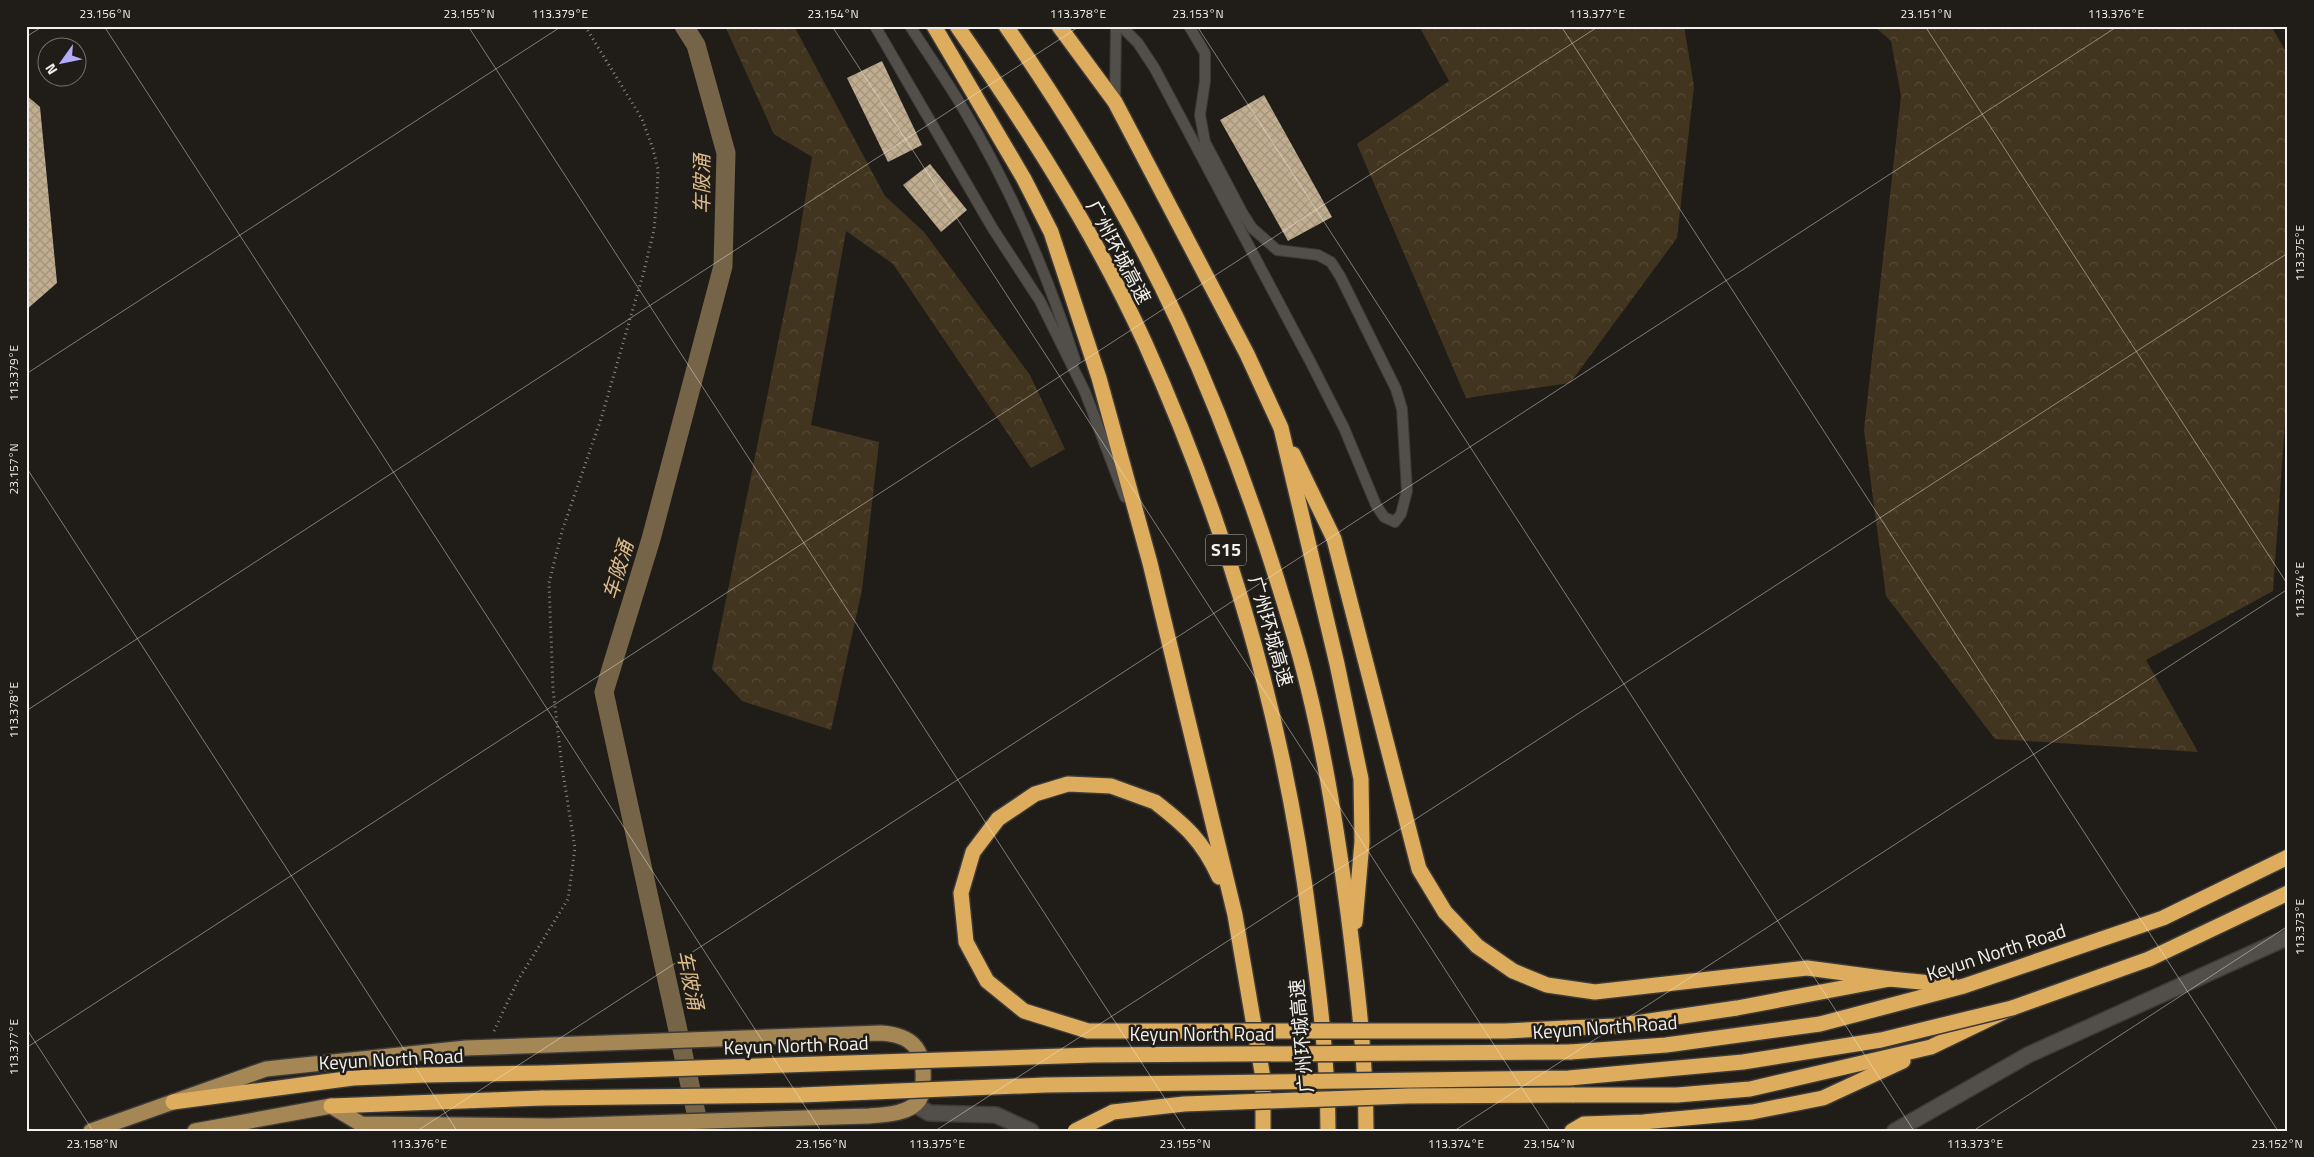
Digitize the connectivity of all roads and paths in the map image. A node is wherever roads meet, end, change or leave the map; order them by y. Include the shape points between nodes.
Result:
1 (585, 26) edge
2 (875, 26) edge
3 (910, 26) edge
4 (934, 26) edge
5 (957, 26) edge
6 (1006, 26) edge
7 (1059, 26) edge
8 (1116, 26) edge
9 (1121, 26) edge
10 (1189, 26) edge
11 (1115, 102) junction
12 (1085, 392) junction
13 (1281, 428) junction
14 (1150, 563) junction
15 (2288, 857) edge
16 (2288, 893) edge
17 (1235, 915) junction
18 (2288, 937) edge
19 (1353, 951) junction
20 (1890, 979) junction
21 (1964, 986) junction
22 (2012, 1008) junction
23 (486, 1047) junction
24 (1931, 1048) junction
25 (172, 1102) junction
26 (914, 1104) junction
27 (331, 1106) junction
28 (430, 1128) edge
29 (90, 1131) edge
30 (195, 1131) edge
31 (1031, 1131) edge
32 (1075, 1131) edge
33 (1263, 1131) edge
34 (1328, 1131) edge
35 (1366, 1131) edge
36 (1572, 1131) edge
37 (1895, 1131) edge

1 - 23 path via 642,119 653,149 658,170 654,230 601,419 562,531 549,583 553,689 575,848 568,899 517,982
2 - 12 lane via 993,229 1040,301
3 - 12 lane via 964,110 1023,223 1058,306
4 - 14 highway via 1024,179 1051,232 1099,378
5 - 34 highway, 广州环城高速 / S15 via 1032,137 1093,242 1144,341 1217,522 1275,720 1302,861 1320,998
6 - 19 highway, 广州环城高速 / S15 via 1072,126 1122,210 1178,322 1251,504 1291,624 1313,712 1338,839
7 - 11 highway
8 - 11 lane
9 - 10 lane via 1138,43 1155,69 1344,428 1376,505 1384,517 1395,522 1401,514 1407,491 1402,409 1396,389 1331,262 1318,255 1277,250 1252,228 1243,214 1205,142 1200,115 1205,53
11 - 13 highway via 1247,354
12 - 14 lane
13 - 19 highway via 1361,779 1362,842
13 - 20 highway via 1334,540 1419,869 1445,912 1477,946 1513,972 1547,984 1595,992 1808,968
14 - 17 highway
15 - 21 highway, Keyun North Road via 2163,918
16 - 22 highway via 2149,959
17 - 20 highway, bridge via 1209,854 1184,824 1155,802 1111,786 1068,784 1035,794 998,819 972,852 961,893 966,942 987,981 1024,1011 1088,1031 1505,1030 1615,1026 1737,1008
17 - 33 highway via 1263,1078
18 - 37 street via 2028,1055
19 - 35 highway, 广州环城高速 / S15
20 - 21 highway
21 - 25 highway, Keyun North Road, bridge via 1820,1024 1666,1045 1570,1052 1093,1055 425,1074 353,1078
22 - 24 highway
22 - 27 highway, bridge via 1881,1040 1743,1062 1569,1078 1055,1085 801,1096 434,1100
23 - 25 main road via 266,1068
23 - 26 main road via 896,1034 917,1049 924,1071 923,1089
24 - 32 highway, bridge via 1750,1089 1677,1095 1408,1096 1184,1104 1113,1112
24 - 36 highway via 1823,1098 1752,1112 1584,1124
25 - 29 main road, Keyun North Road
26 - 28 main road via 888,1114 832,1118
26 - 31 street via 929,1113 996,1114
27 - 28 main road via 361,1124
27 - 30 main road

